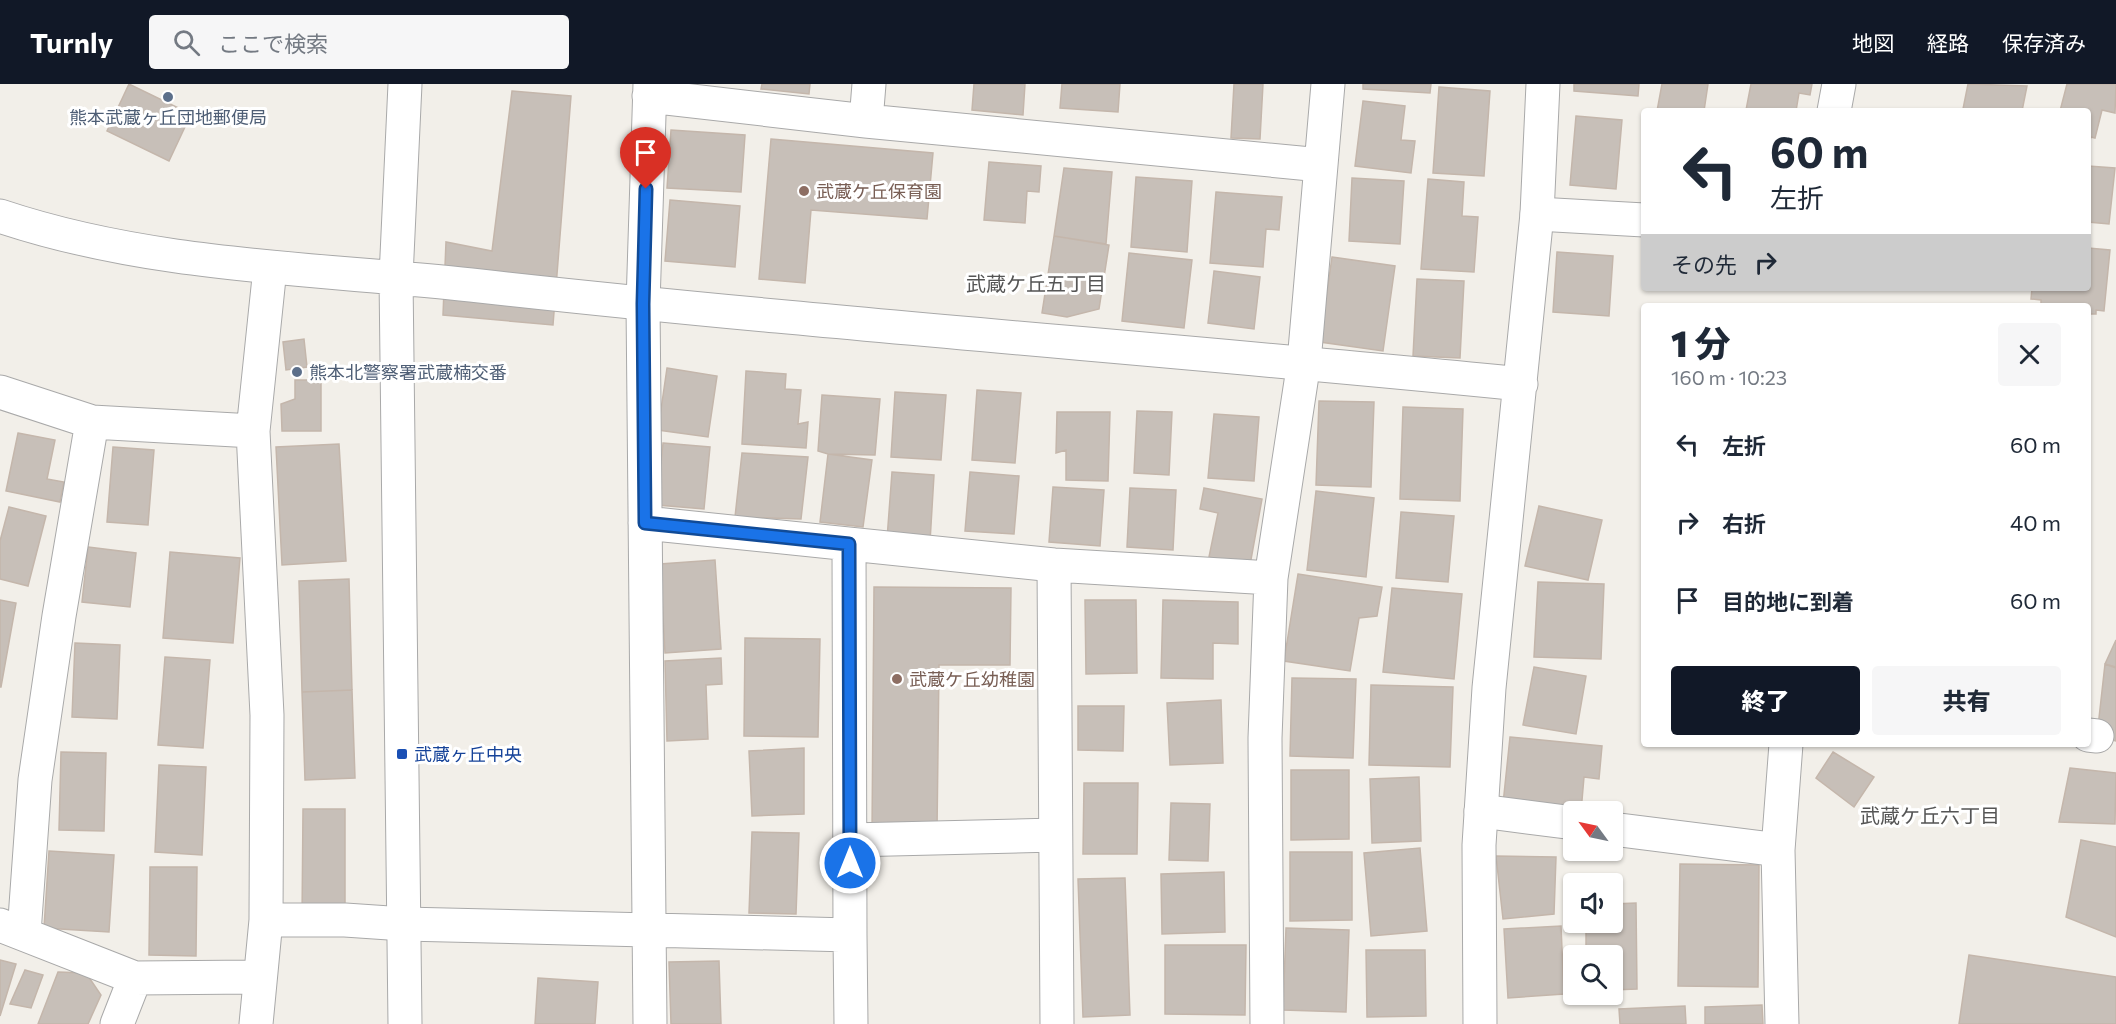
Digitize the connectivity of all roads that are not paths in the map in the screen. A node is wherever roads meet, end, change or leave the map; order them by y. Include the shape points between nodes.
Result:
1 (405, 84) edge
2 (870, 84) edge
3 (1328, 84) edge
4 (1543, 84) edge
5 (1839, 84) edge
6 (650, 90) edge
7 (1835, 108) edge
8 (866, 121) junction
9 (1321, 165) junction
10 (1538, 214) junction
11 (0, 216) edge
12 (1641, 220) edge
13 (270, 268) junction
14 (396, 277) junction
15 (643, 304) junction
16 (1304, 362) junction
17 (1521, 384) junction
18 (0, 392) edge
19 (92, 422) junction
20 (253, 431) junction
21 (645, 523) junction
22 (849, 544) junction
23 (1054, 565) junction
24 (1271, 578) junction
25 (1786, 747) edge
26 (1481, 812) junction
27 (1563, 823) edge
28 (1623, 830) edge
29 (1055, 835) junction
30 (850, 840) junction
31 (1778, 850) junction
32 (266, 920) junction
33 (404, 924) junction
34 (12, 929) edge
35 (649, 929) junction
36 (850, 935) junction
37 (260, 977) junction
38 (135, 978) junction
39 (117, 1024) edge
40 (256, 1024) edge
41 (405, 1024) edge
42 (650, 1024) edge
43 (851, 1024) edge
44 (1057, 1024) edge
45 (1267, 1024) edge
46 (1480, 1024) edge
47 (1782, 1024) edge

1 - 14 street
2 - 8 street
3 - 9 street
4 - 10 street
5 - 7 street
6 - 8 street
6 - 15 street
8 - 9 street
9 - 16 street
10 - 12 street
10 - 17 street
11 - 13 street via 146,252
13 - 14 street
13 - 20 street
14 - 15 street
14 - 33 street
15 - 16 street
15 - 21 street
16 - 17 street
16 - 24 street
17 - 26 street via 1490,676
18 - 19 street
19 - 20 street
19 - 34 street
20 - 32 street via 267,715
21 - 22 street
21 - 35 street
22 - 23 street
22 - 30 street
23 - 24 street
23 - 29 street
24 - 45 street via 1266,738
25 - 31 street
26 - 27 street
26 - 46 street
28 - 31 street
29 - 30 street
29 - 44 street
30 - 36 street
31 - 47 street
32 - 33 street
32 - 37 street
33 - 35 street
33 - 41 street
34 - 38 street
35 - 36 street
35 - 42 street
36 - 43 street
37 - 38 street
37 - 40 street
38 - 39 street

